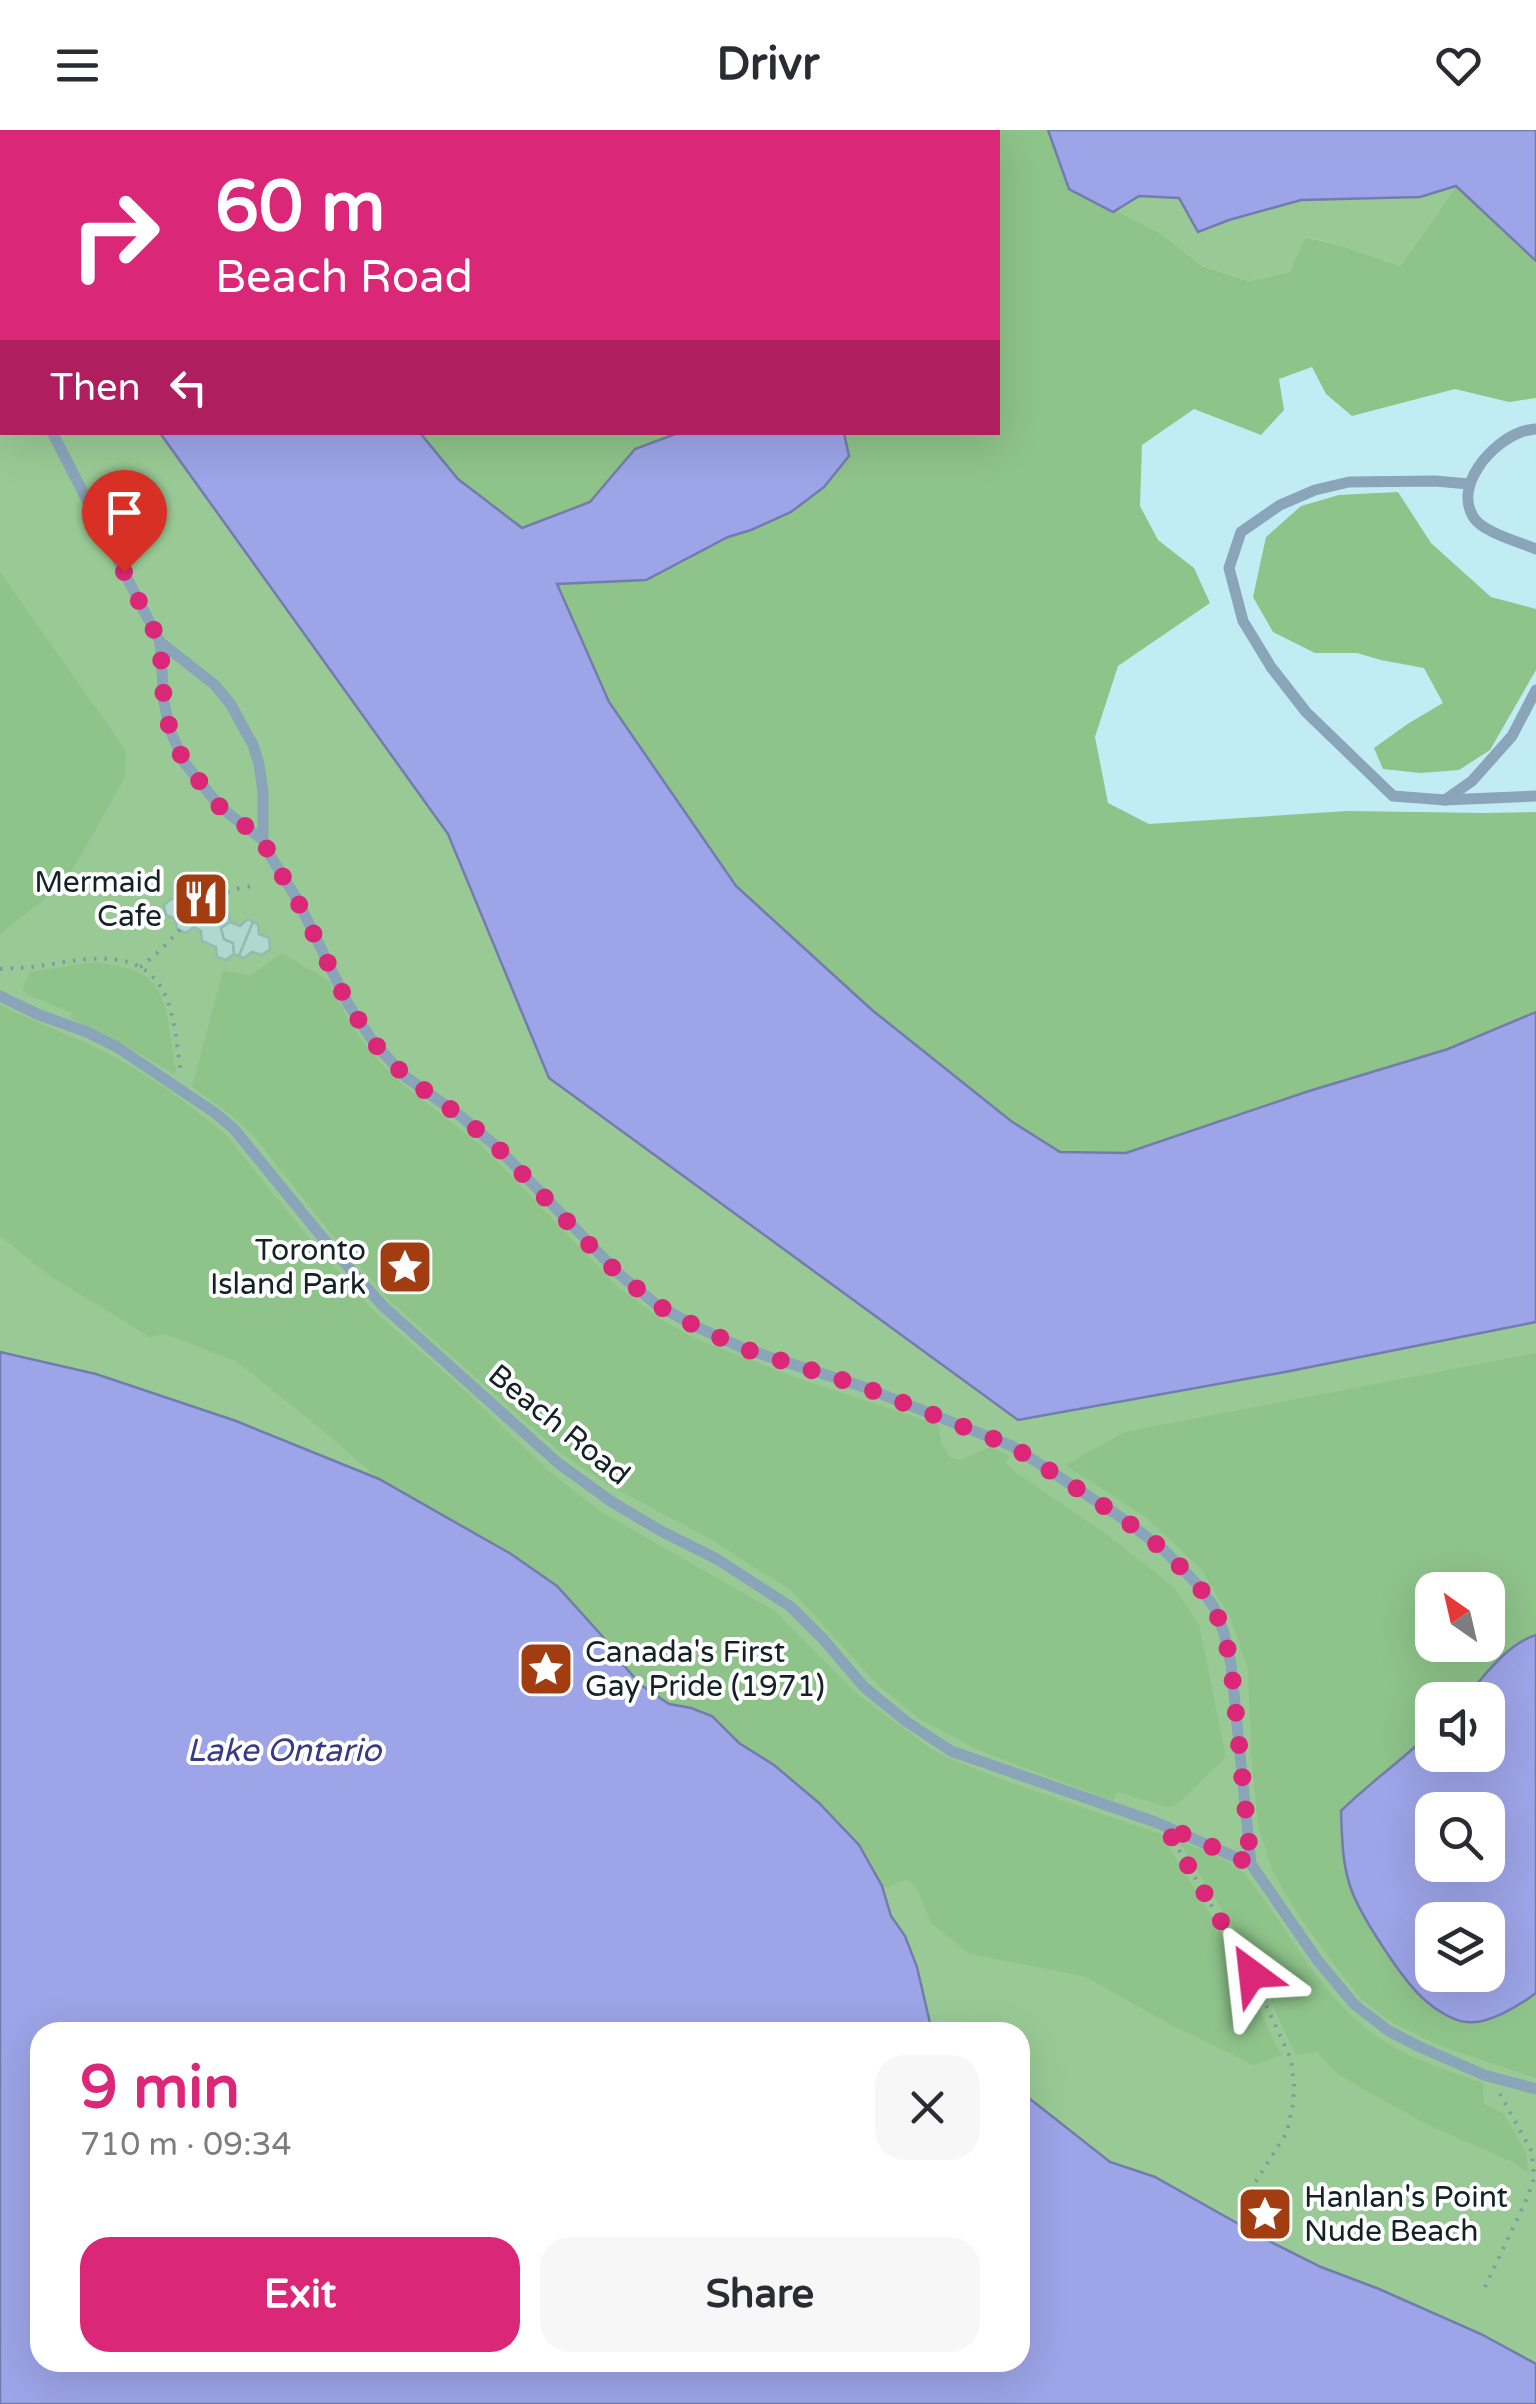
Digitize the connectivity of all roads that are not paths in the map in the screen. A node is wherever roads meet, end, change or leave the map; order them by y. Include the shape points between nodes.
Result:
1 (1536, 429) edge
2 (54, 435) edge
3 (1468, 484) junction
4 (1536, 549) edge
5 (160, 642) junction
6 (1536, 690) edge
7 (1536, 796) edge
8 (1446, 800) junction
9 (264, 840) junction
10 (0, 996) edge
11 (1251, 1864) junction
12 (1536, 2089) edge

1 - 3 lane via 1498,445
2 - 5 lane
3 - 4 lane via 1468,503 1482,527
3 - 8 lane via 1349,482 1315,490 1242,532 1229,568 1243,621 1306,712 1393,796
5 - 9 lane via 164,702 184,762 220,807
5 - 9 lane via 215,684 254,745
6 - 8 lane via 1512,736
7 - 8 lane
9 - 11 lane via 374,1043 406,1077 498,1148 604,1260 657,1305 745,1349 1012,1446 1136,1529 1197,1584 1214,1607 1231,1664
10 - 11 lane, Beach Road via 117,1046 234,1129 383,1306 558,1463 790,1607 864,1687 907,1722 951,1751 1165,1826
11 - 12 lane via 1355,2005 1404,2039 1490,2077

